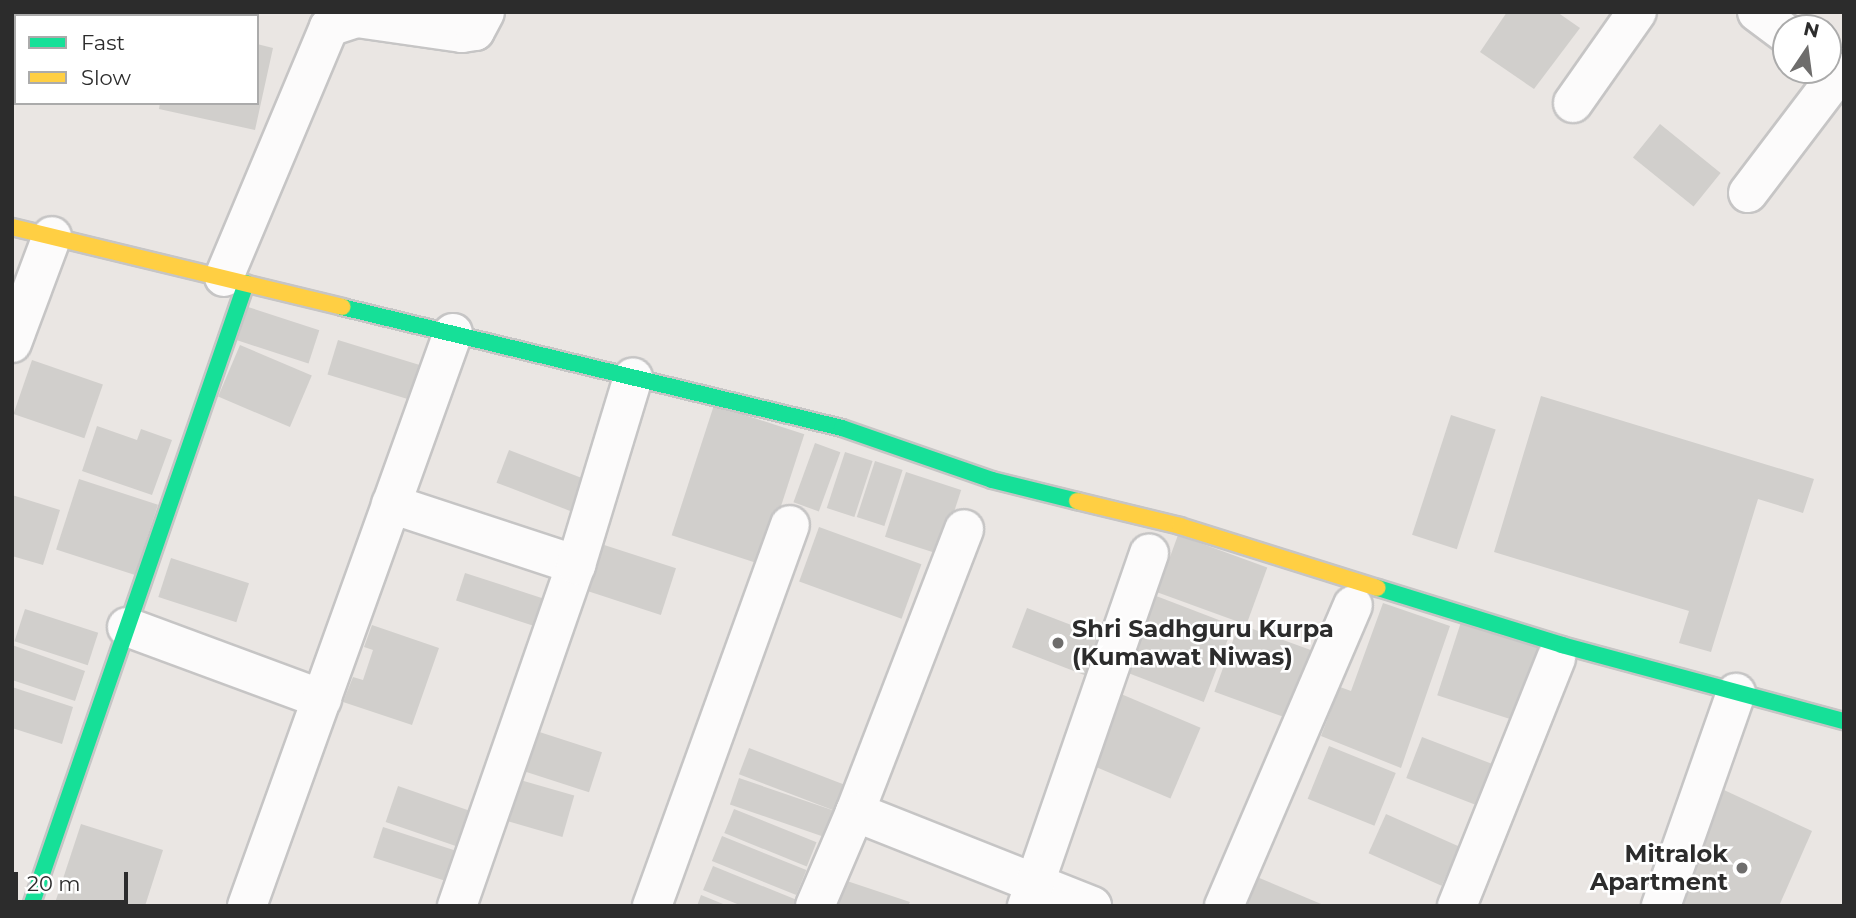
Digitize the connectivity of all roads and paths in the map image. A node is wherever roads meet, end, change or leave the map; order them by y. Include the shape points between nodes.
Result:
1 (485, 12) edge
2 (1637, 12) edge
3 (1757, 12) edge
4 (327, 20) edge
5 (1772, 23) edge
6 (1827, 84) edge
7 (1573, 103) dead end
8 (1748, 192) dead end
9 (12, 227) edge
10 (52, 236) junction
11 (235, 280) junction
12 (453, 333) junction
13 (12, 343) edge
14 (633, 377) junction
15 (391, 504) junction
16 (789, 525) dead end
17 (964, 529) dead end
18 (1149, 553) dead end
19 (576, 565) junction
20 (1353, 604) dead end
21 (127, 627) junction
22 (1556, 658) dead end
23 (1735, 693) junction
24 (321, 699) junction
25 (1844, 721) edge
26 (855, 812) junction
27 (1031, 895) edge
28 (31, 906) edge
29 (247, 906) edge
30 (457, 906) edge
31 (652, 906) edge
32 (815, 906) edge
33 (1092, 906) edge
34 (1224, 906) edge
35 (1457, 906) edge
36 (1661, 906) edge

1 - 4 street via 475,31 462,33 357,18
2 - 7 street
3 - 5 street
4 - 11 street
6 - 8 street
9 - 10 street
10 - 11 street
10 - 13 street
11 - 12 street
11 - 21 street
12 - 14 street
12 - 15 street
14 - 19 street
14 - 23 street via 842,428 992,480 1180,526 1562,645
15 - 19 street
15 - 24 street
16 - 31 street
17 - 26 street
18 - 27 street
19 - 30 street
20 - 34 street
21 - 24 street
21 - 28 street
22 - 35 street
23 - 25 street
23 - 36 street
24 - 29 street
26 - 27 street
26 - 32 street
27 - 33 street

